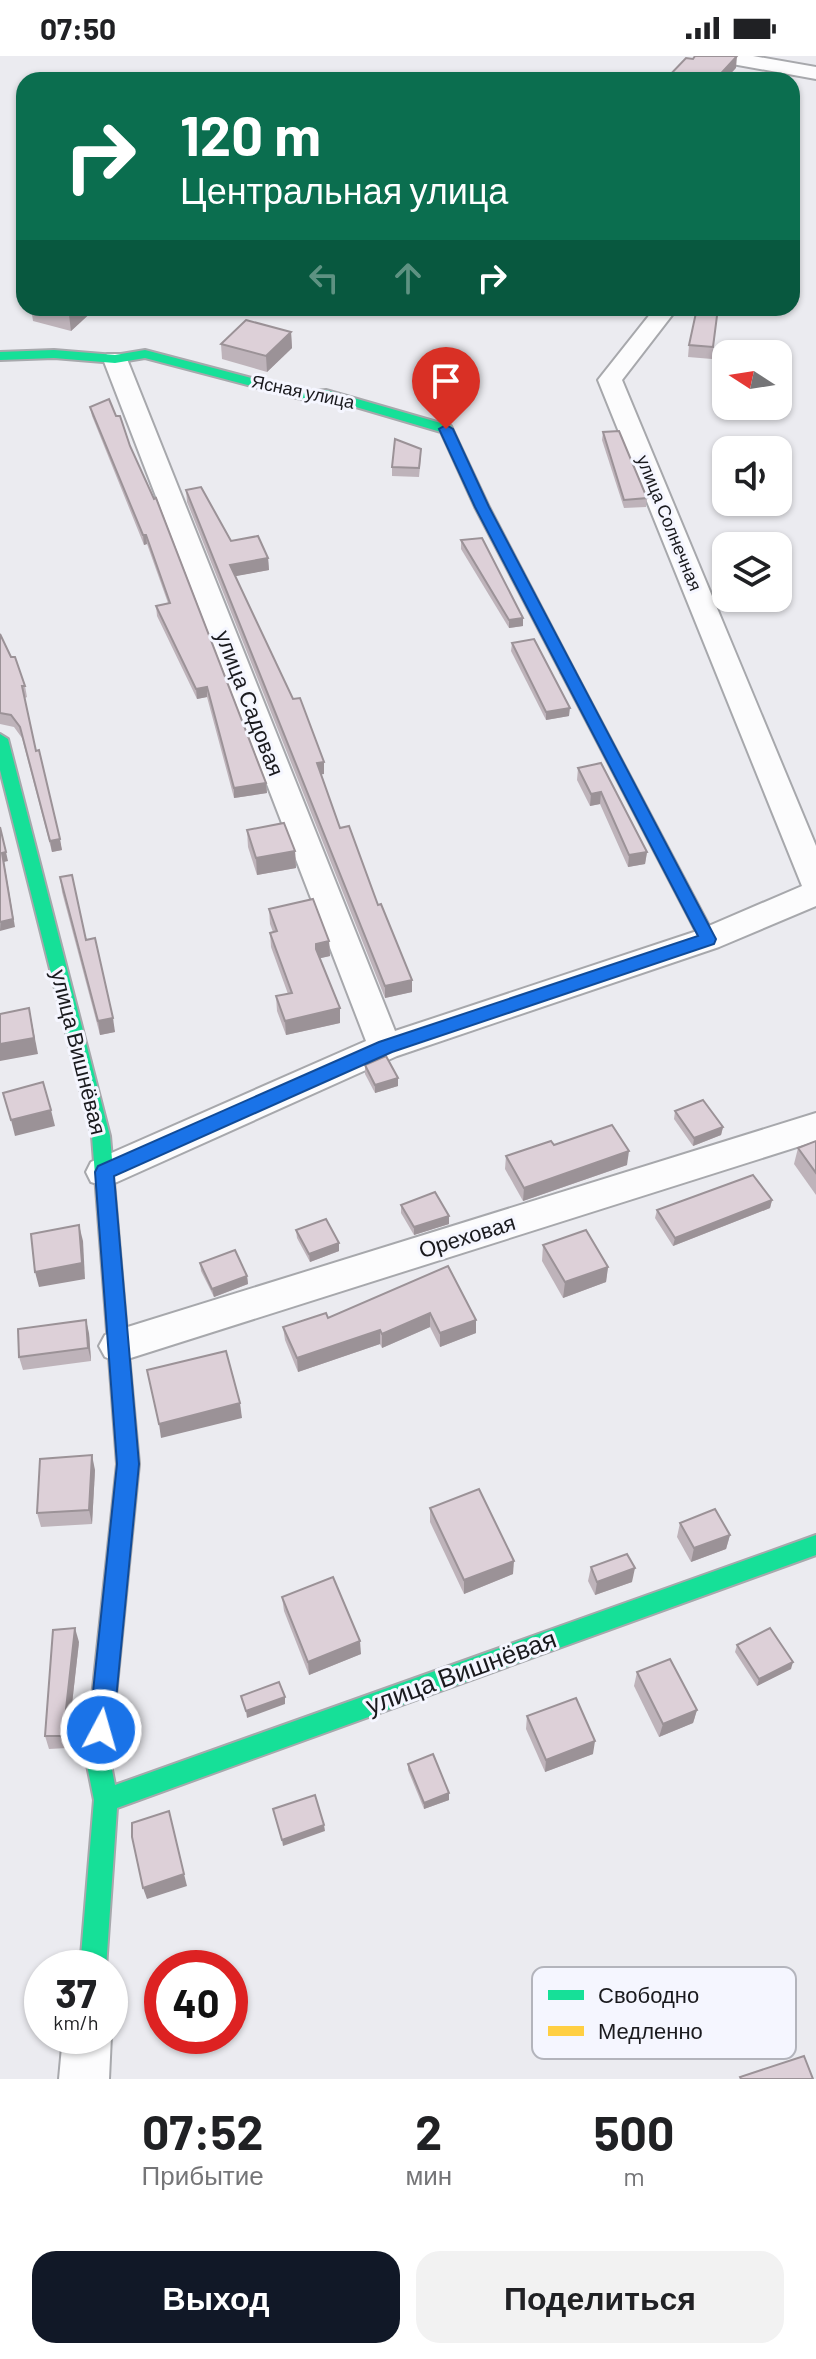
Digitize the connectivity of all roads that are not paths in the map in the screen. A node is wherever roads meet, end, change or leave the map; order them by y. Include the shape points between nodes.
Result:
1 (721, 56) edge
2 (816, 73) edge
3 (660, 316) edge
4 (0, 356) edge
5 (115, 359) junction
6 (0, 739) edge
7 (816, 883) edge
8 (816, 893) edge
9 (708, 939) junction
10 (385, 1047) junction
11 (816, 1127) edge
12 (104, 1172) junction
13 (118, 1346) junction
14 (816, 1545) edge
15 (106, 1800) junction
16 (94, 1950) edge
17 (86, 2054) edge
18 (84, 2079) edge

1 - 2 street
3 - 7 street, улица Солнечная via 610,380
4 - 5 street, Ясная улица
5 - 9 street, Ясная улица via 145,354 305,396 322,393 446,429
5 - 10 street, улица Садовая
6 - 12 street, улица Вишнёвая via 101,1136
8 - 9 street
9 - 10 street
10 - 12 street
11 - 13 street, Ореховая
12 - 13 street, улица Вишнёвая
13 - 15 street, улица Вишнёвая via 128,1464 98,1760
14 - 15 street, улица Вишнёвая
15 - 16 street, улица Вишнёвая
17 - 18 street

